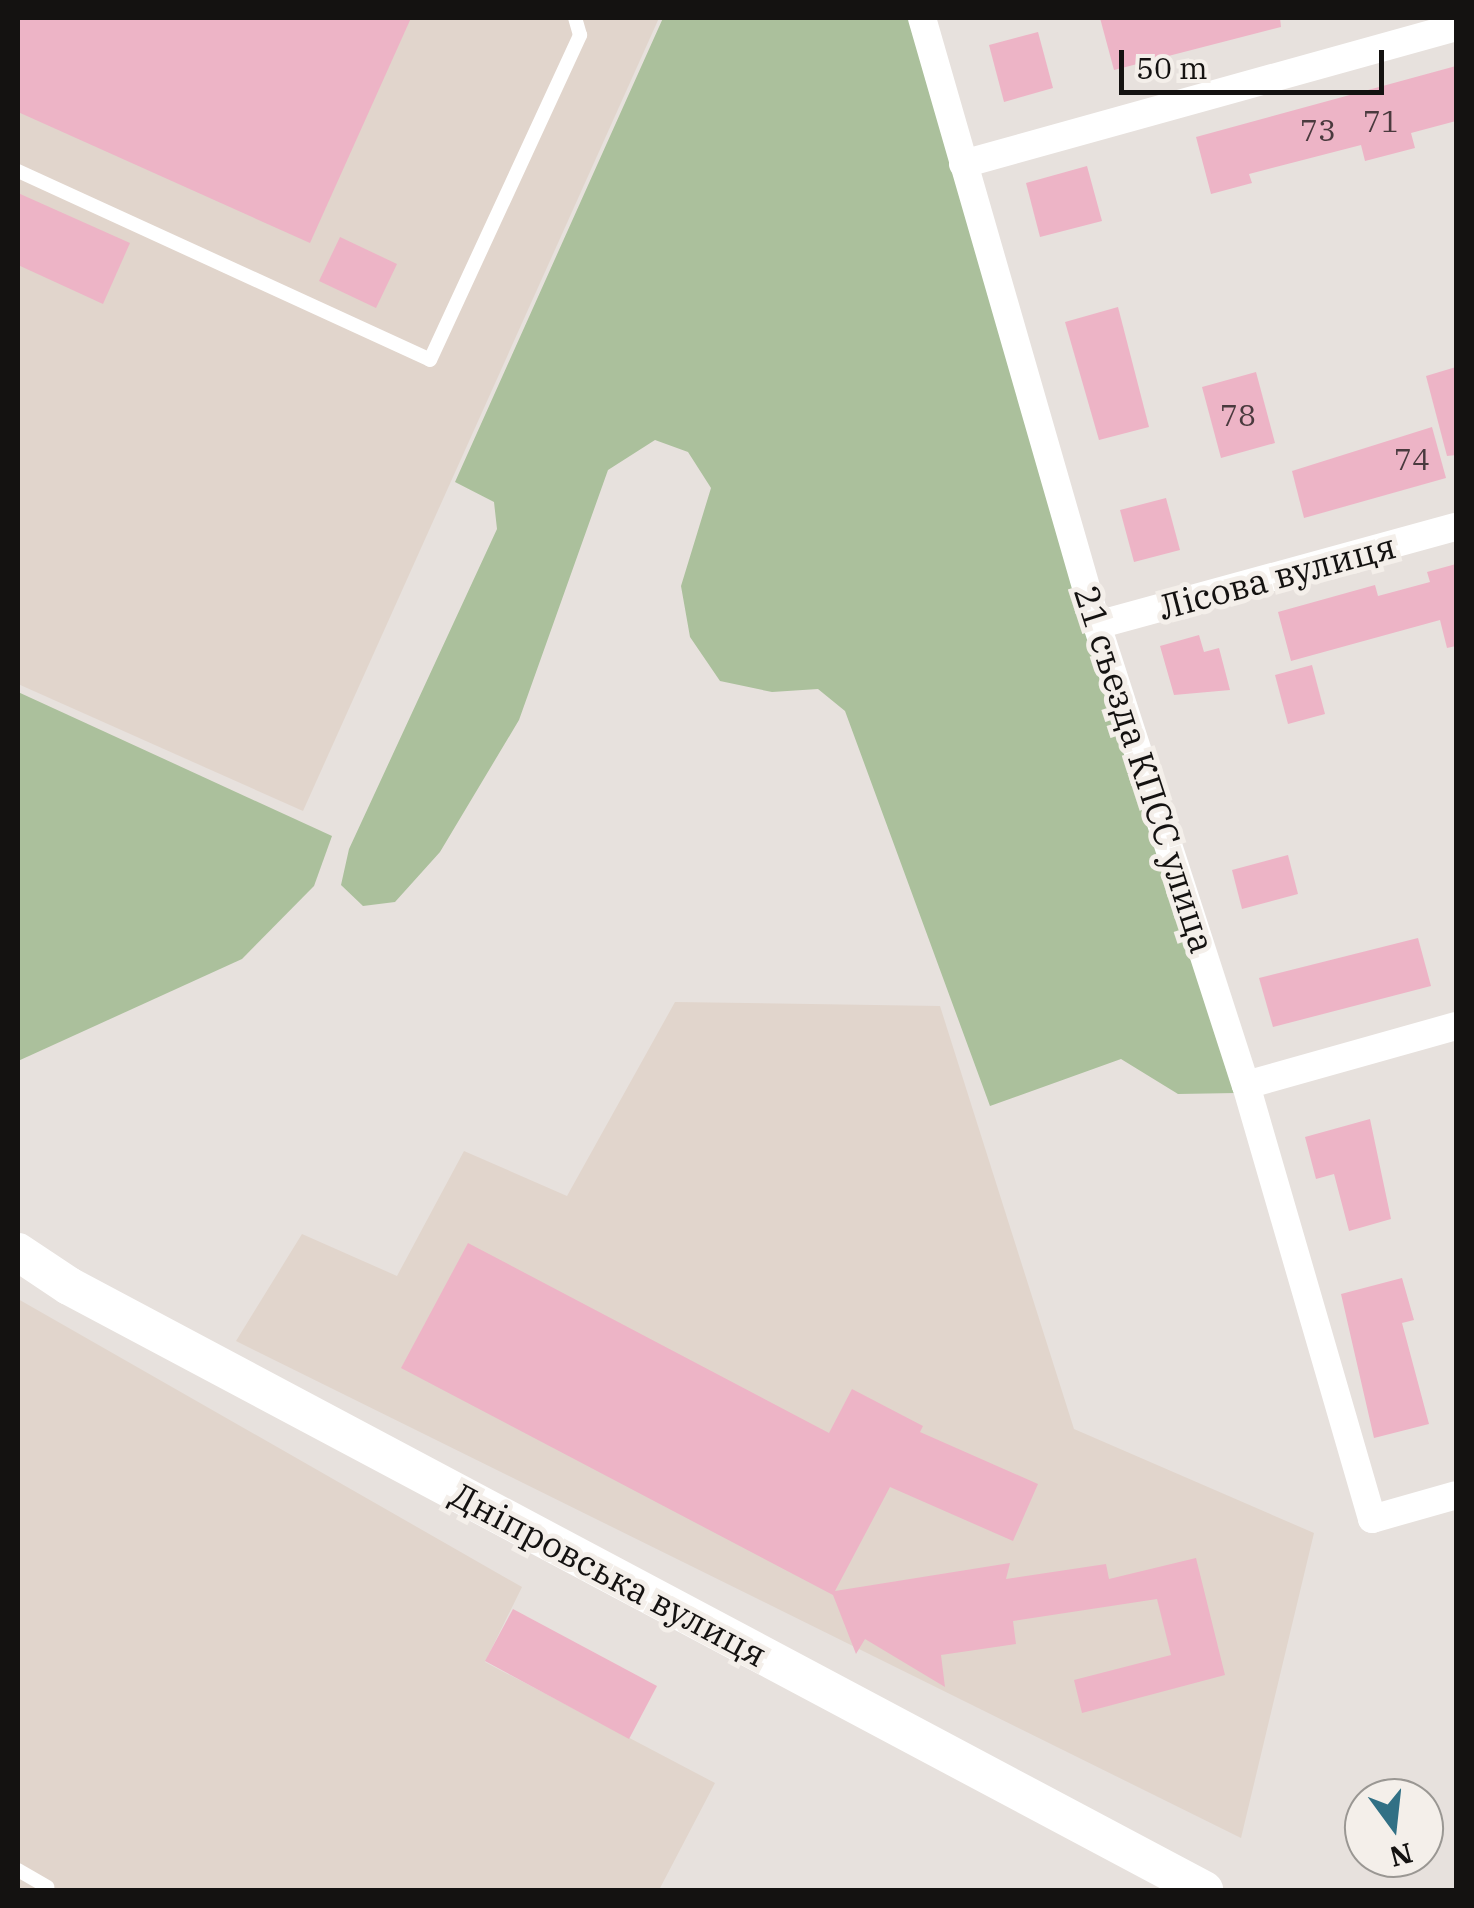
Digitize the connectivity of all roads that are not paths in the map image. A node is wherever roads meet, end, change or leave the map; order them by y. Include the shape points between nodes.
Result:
1 (575, 18) edge
2 (922, 18) edge
3 (1456, 26) edge
4 (963, 164) junction
5 (18, 171) edge
6 (1456, 527) edge
7 (1098, 625) junction
8 (1456, 1026) edge
9 (1246, 1084) junction
10 (18, 1252) edge
11 (1456, 1494) edge
12 (18, 1870) edge
13 (48, 1887) dead end
14 (1204, 1890) edge

1 - 5 lane via 580,36 430,360
2 - 4 street, 21 съезда КПСС улица
3 - 4 street
4 - 7 street, 21 съезда КПСС улица
6 - 7 street, Лісова вулиця
7 - 9 street, 21 съезда КПСС улица
8 - 9 street
9 - 11 street, 21 съезда КПСС улица via 1372,1518
10 - 14 street, Дніпровська вулиця via 68,1286
12 - 13 lane

